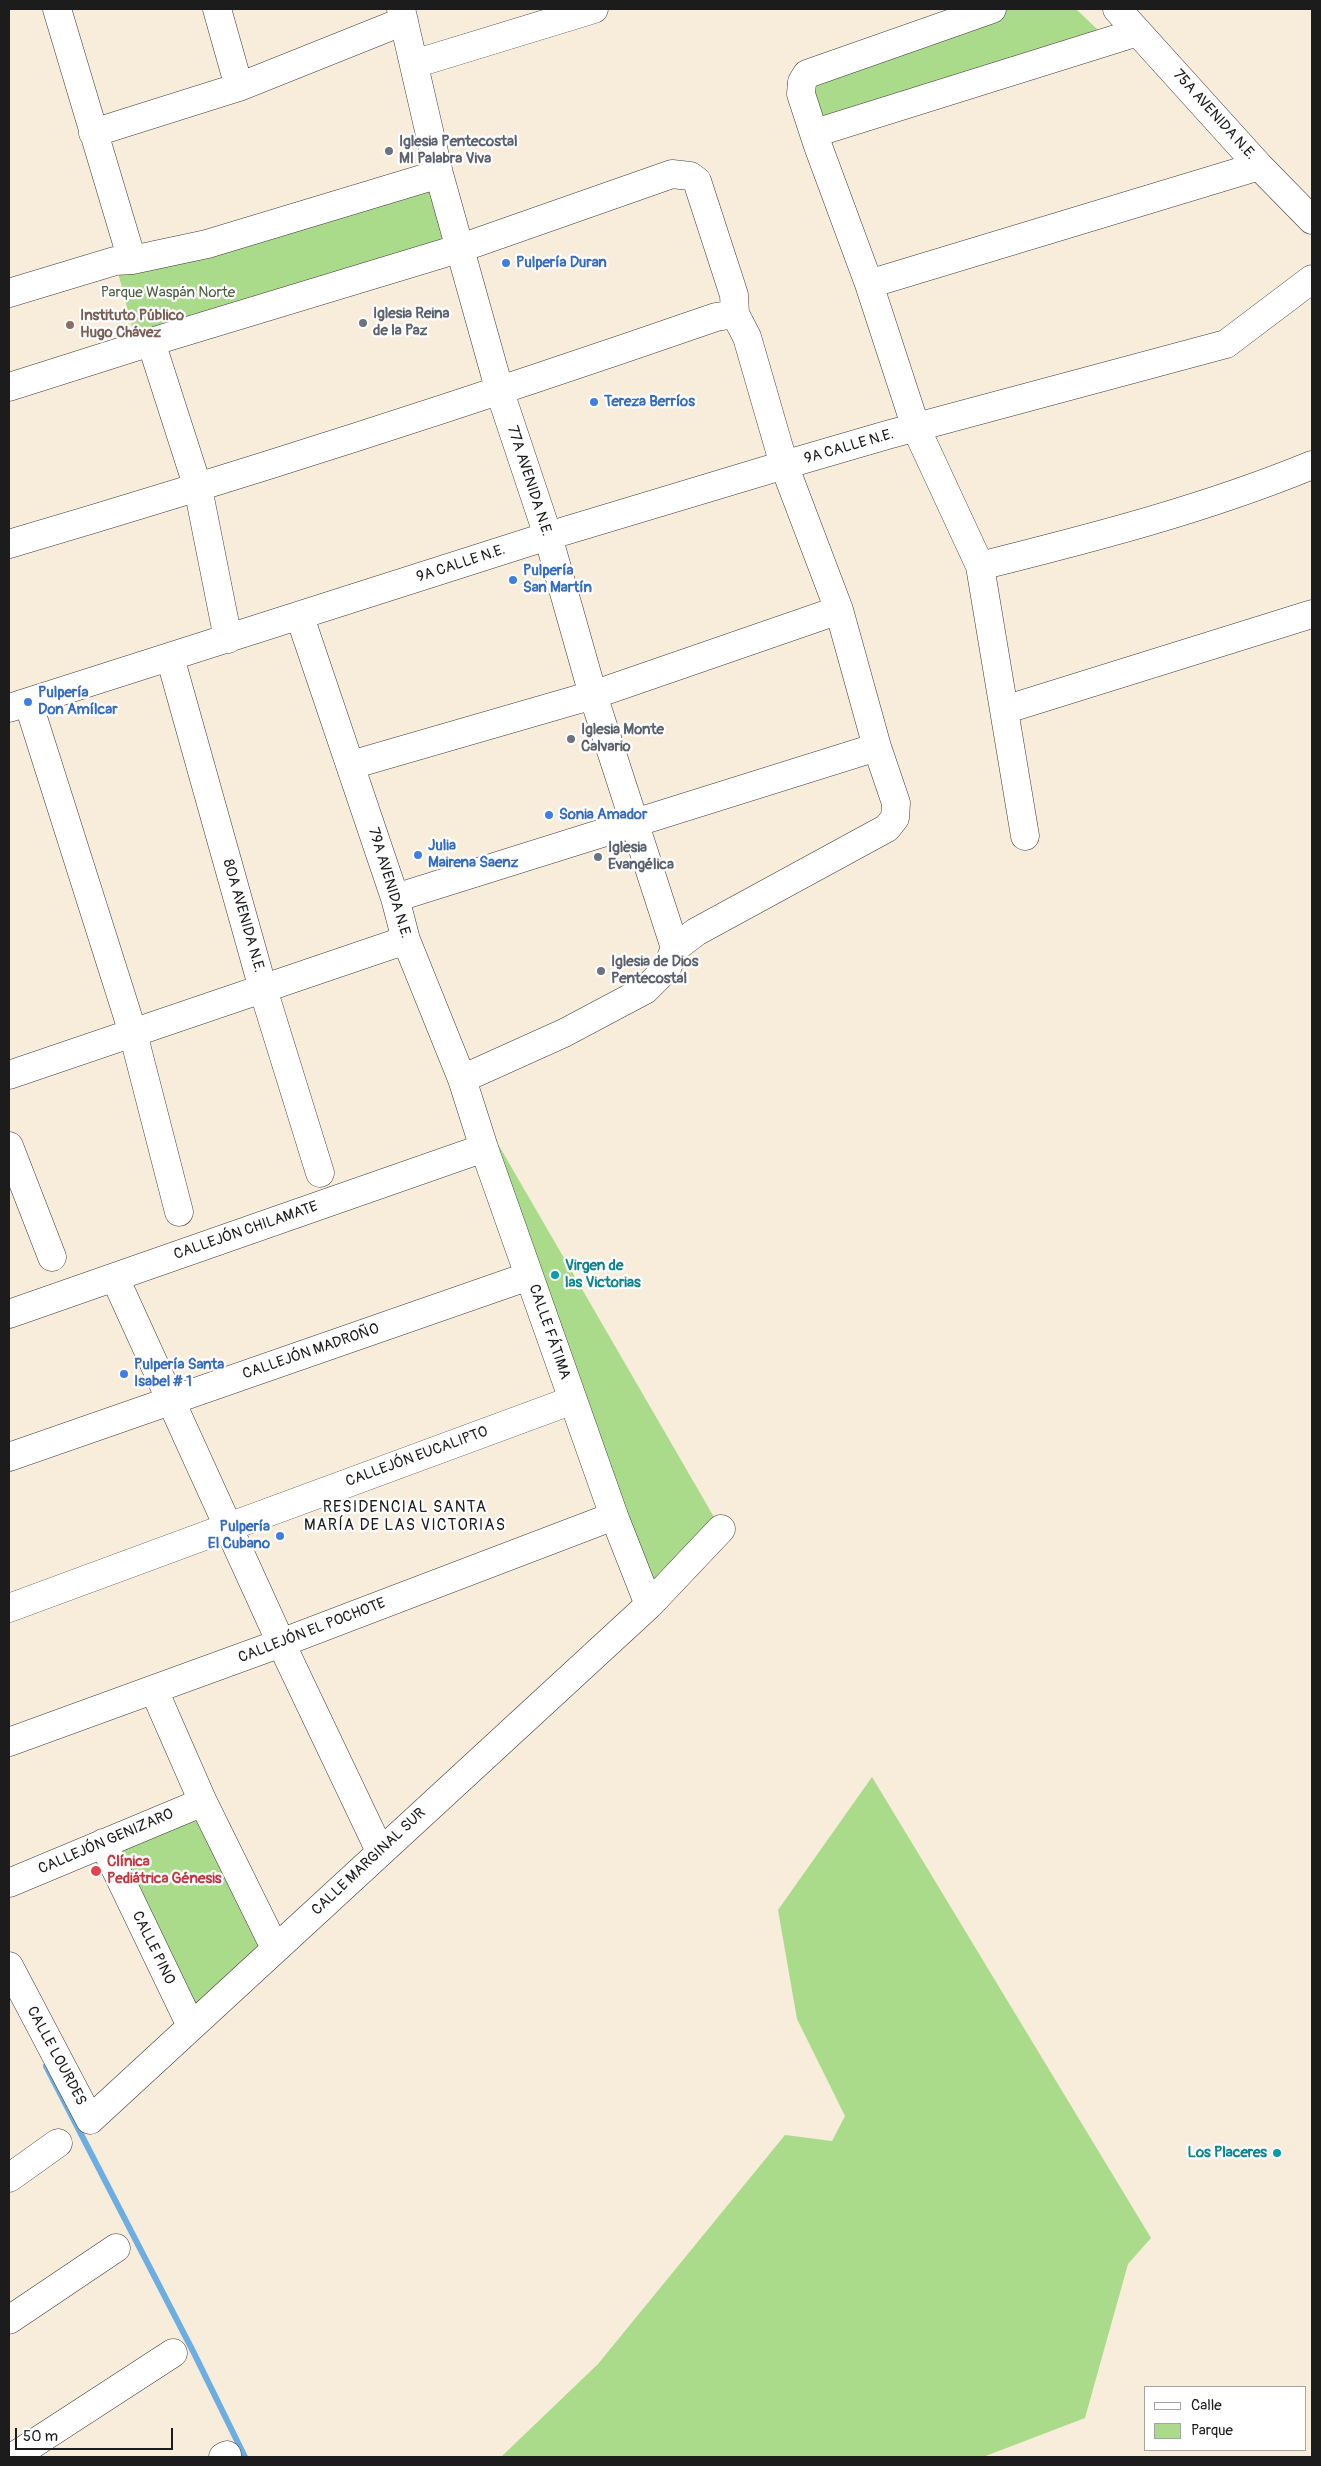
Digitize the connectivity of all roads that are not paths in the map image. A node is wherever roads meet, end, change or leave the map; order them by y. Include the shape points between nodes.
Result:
1 (57, 9) edge
2 (217, 9) edge
3 (594, 9) edge
4 (992, 9) edge
5 (1117, 9) edge
6 (402, 15) edge
7 (1138, 32) junction
8 (414, 64) junction
9 (239, 86) junction
10 (93, 133) junction
11 (815, 133) junction
12 (1259, 166) junction
13 (439, 174) junction
14 (1312, 220) edge
15 (462, 248) junction
16 (132, 260) junction
17 (1312, 279) edge
18 (869, 284) junction
19 (9, 293) edge
20 (735, 314) junction
21 (151, 342) junction
22 (9, 387) edge
23 (500, 392) junction
24 (916, 428) junction
25 (1312, 465) edge
26 (784, 466) junction
27 (198, 488) junction
28 (548, 536) junction
29 (9, 544) edge
30 (980, 566) junction
31 (839, 610) junction
32 (1312, 614) edge
33 (300, 617) junction
34 (228, 639) junction
35 (170, 657) junction
36 (593, 695) junction
37 (18, 705) edge
38 (1004, 710) junction
39 (877, 747) junction
40 (351, 765) junction
41 (636, 822) junction
42 (1025, 836) dead end
43 (395, 898) junction
44 (406, 940) junction
45 (675, 948) junction
46 (263, 989) junction
47 (133, 1033) junction
48 (9, 1075) edge
49 (462, 1079) junction
50 (9, 1146) edge
51 (484, 1148) junction
52 (320, 1173) dead end
53 (179, 1212) dead end
54 (52, 1258) dead end
55 (529, 1276) junction
56 (115, 1278) junction
57 (9, 1314) edge
58 (572, 1400) junction
59 (171, 1401) junction
60 (9, 1457) edge
61 (614, 1516) junction
62 (228, 1526) junction
63 (721, 1529) dead end
64 (649, 1605) junction
65 (9, 1608) edge
66 (281, 1643) junction
67 (154, 1690) junction
68 (9, 1742) edge
69 (203, 1802) junction
70 (103, 1843) junction
71 (380, 1851) junction
72 (9, 1883) edge
73 (275, 1948) junction
74 (9, 1966) edge
75 (191, 2026) junction
76 (90, 2120) joint
77 (58, 2143) dead end
78 (9, 2178) edge
79 (116, 2248) dead end
80 (9, 2320) edge
81 (173, 2353) dead end
82 (13, 2457) edge

1 - 10 street
2 - 9 street
3 - 8 street
4 - 11 street via 807,74 801,94
5 - 7 street, 75A AVENIDA N.E.
6 - 8 street, 77A AVENIDA N.E.
6 - 9 street
7 - 11 street
7 - 12 street, 75A AVENIDA N.E.
8 - 13 street, 77A AVENIDA N.E.
9 - 10 street
10 - 16 street
11 - 18 street
12 - 14 street, 75A AVENIDA N.E.
12 - 18 street
13 - 15 street, 77A AVENIDA N.E.
13 - 16 street via 208,244
15 - 20 street via 672,174 690,176 697,181 734,295
15 - 21 street
15 - 23 street, 77A AVENIDA N.E.
16 - 19 street via 115,261
17 - 24 street, 9A CALLE N.E. via 1226,344
18 - 24 street
20 - 23 street via 716,316
20 - 26 street via 747,336
21 - 22 street
21 - 27 street
23 - 27 street
23 - 28 street, 77A AVENIDA N.E.
24 - 26 street, 9A CALLE N.E.
24 - 30 street
25 - 30 street via 1282,478 1123,530
26 - 28 street, 9A CALLE N.E.
26 - 31 street
27 - 29 street
27 - 34 street
28 - 33 street, 9A CALLE N.E.
28 - 36 street, 77A AVENIDA N.E.
30 - 38 street
31 - 36 street
31 - 39 street
32 - 38 street
33 - 34 street, 9A CALLE N.E.
33 - 40 street, 79A AVENIDA N.E.
34 - 35 street, 9A CALLE N.E.
35 - 37 street, 9A CALLE N.E.
35 - 46 street, 80A AVENIDA N.E.
36 - 40 street
36 - 41 street, 77A AVENIDA N.E.
37 - 47 street
38 - 42 street
39 - 41 street
39 - 45 street via 896,803 895,818 887,828 696,932
40 - 43 street, 79A AVENIDA N.E.
41 - 43 street
41 - 45 street, 77A AVENIDA N.E.
43 - 44 street, 79A AVENIDA N.E.
44 - 46 street
44 - 49 street, 79A AVENIDA N.E.
45 - 49 street via 667,968 645,990 564,1033
46 - 47 street
46 - 52 street, 80A AVENIDA N.E.
47 - 48 street
47 - 53 street
49 - 51 street, 79A AVENIDA N.E.
50 - 54 street
51 - 55 street, CALLE FÁTIMA
51 - 56 street, CALLEJÓN CHILAMATE
55 - 58 street, CALLE FÁTIMA
55 - 59 street, CALLEJÓN MADROÑO
56 - 57 street, CALLEJÓN CHILAMATE
56 - 59 street
58 - 61 street, CALLE FÁTIMA
58 - 62 street, CALLEJÓN EUCALIPTO
59 - 60 street, CALLEJÓN MADROÑO
59 - 62 street
61 - 64 street, CALLE FÁTIMA
61 - 66 street, CALLEJÓN EL POCHOTE
62 - 65 street, CALLEJÓN EUCALIPTO
62 - 66 street
63 - 64 street, CALLE MARGINAL SUR
64 - 71 street, CALLE MARGINAL SUR
66 - 67 street, CALLEJÓN EL POCHOTE
66 - 71 street
67 - 68 street, CALLEJÓN EL POCHOTE
67 - 69 street
69 - 70 street, CALLEJÓN GENIZARO
69 - 73 street
70 - 72 street, CALLEJÓN GENIZARO
70 - 75 street, CALLE PINO
71 - 73 street, CALLE MARGINAL SUR
73 - 75 street, CALLE MARGINAL SUR
74 - 76 street, CALLE LOURDES
75 - 76 street, CALLE MARGINAL SUR
77 - 78 street
79 - 80 street
81 - 82 street

